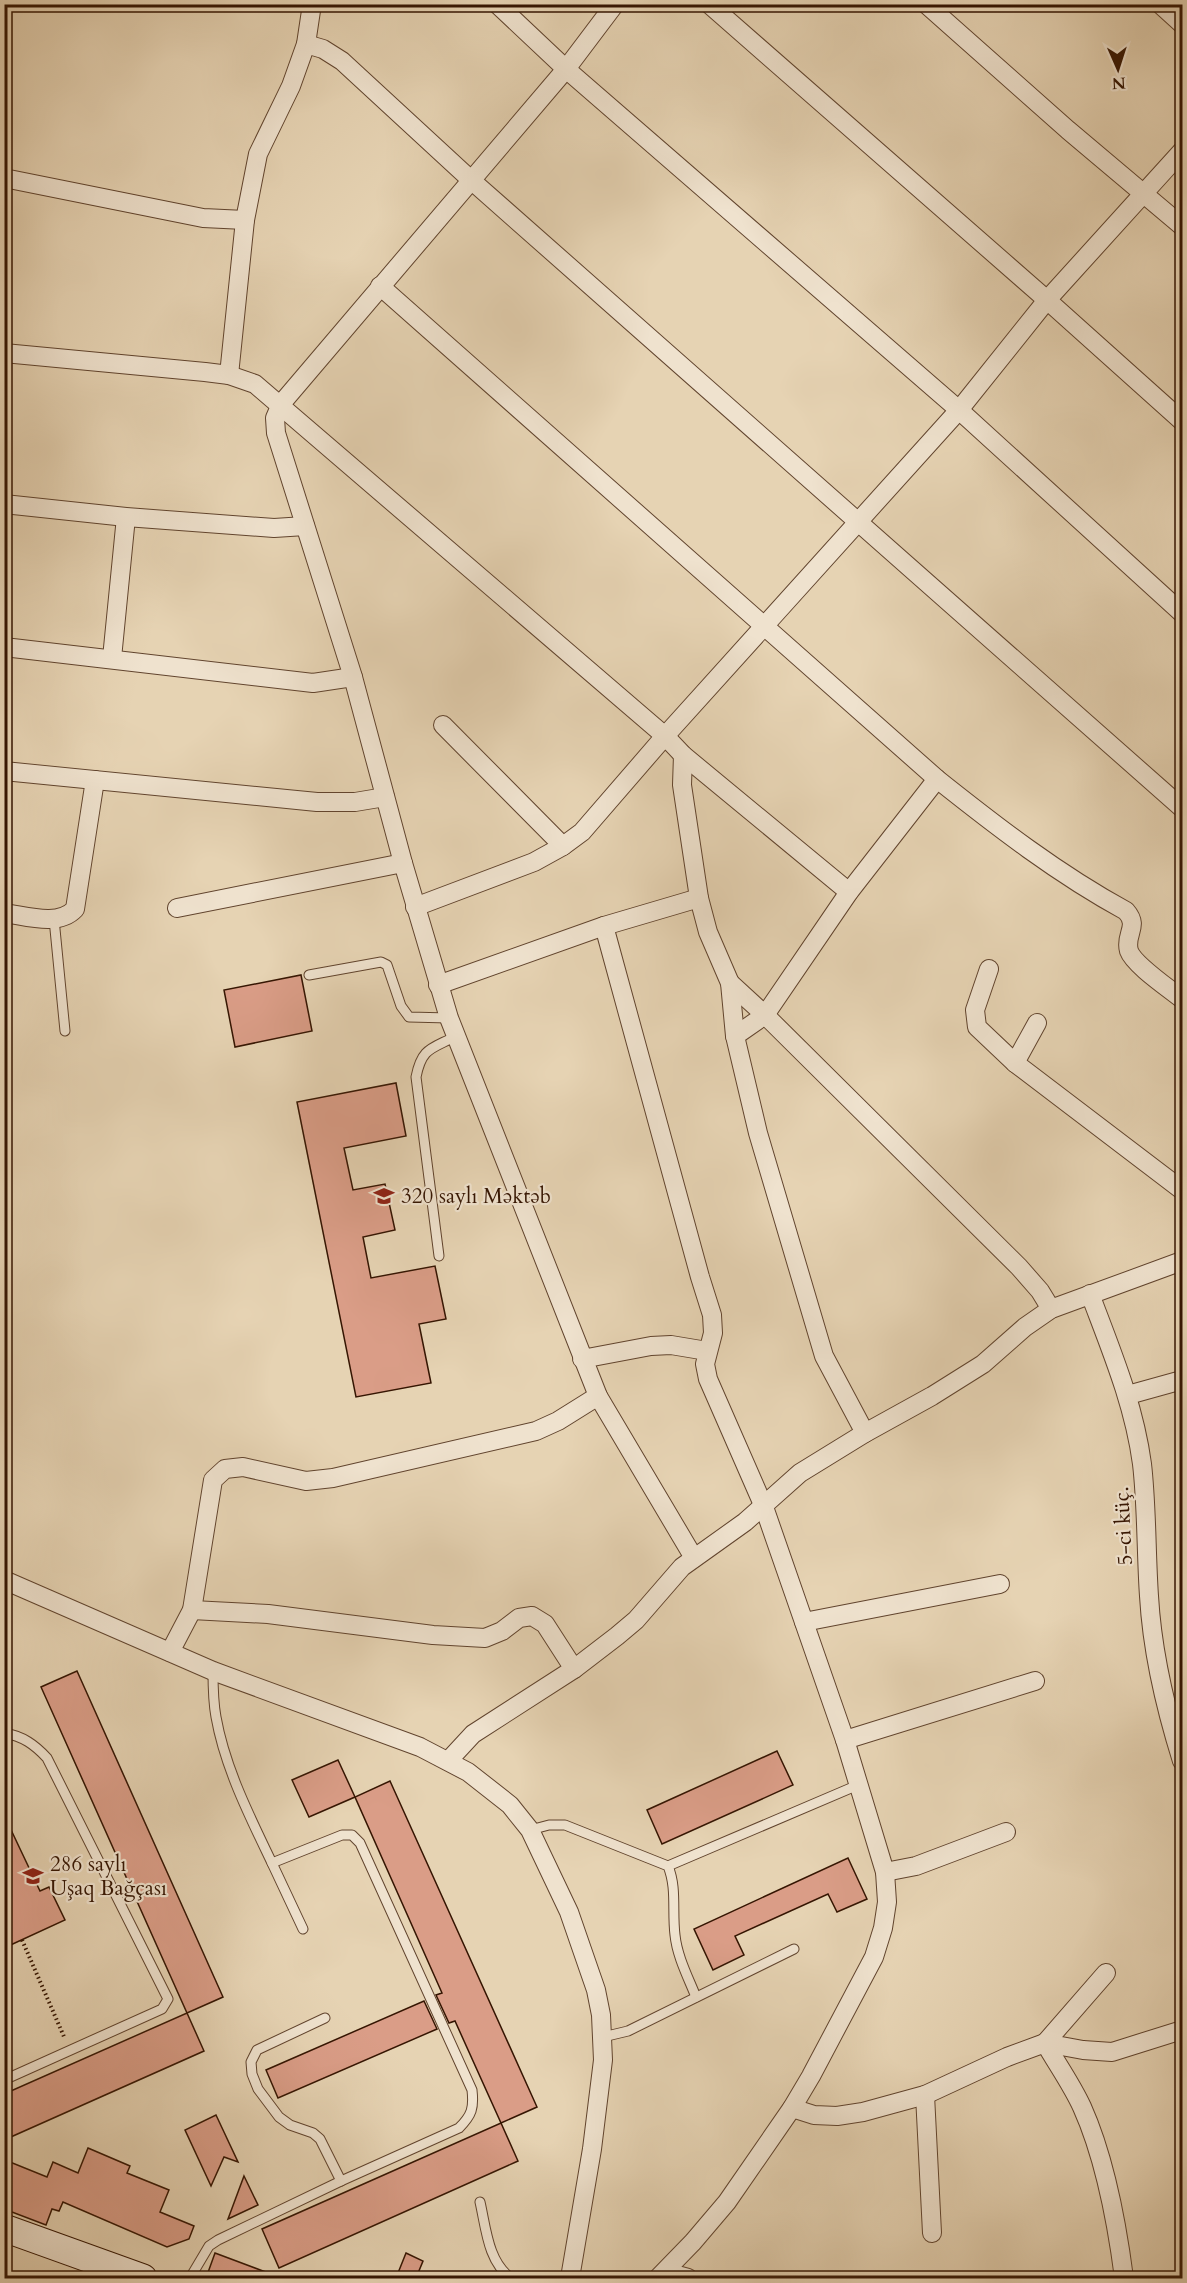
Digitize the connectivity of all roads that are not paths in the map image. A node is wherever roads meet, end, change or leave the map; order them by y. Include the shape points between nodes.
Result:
1 (312, 4) edge
2 (496, 4) edge
3 (615, 4) edge
4 (709, 4) edge
5 (926, 4) edge
6 (1160, 4) edge
7 (1182, 24) edge
8 (306, 44) junction
9 (566, 69) junction
10 (1182, 151) edge
11 (4, 178) edge
12 (471, 180) junction
13 (1144, 193) junction
14 (245, 220) junction
15 (1182, 226) edge
16 (380, 286) junction
17 (1047, 300) junction
18 (4, 353) edge
19 (229, 375) junction
20 (281, 404) junction
21 (960, 410) junction
22 (1182, 421) edge
23 (4, 504) edge
24 (126, 517) junction
25 (859, 521) junction
26 (305, 526) junction
27 (1182, 613) edge
28 (765, 626) junction
29 (4, 647) edge
30 (112, 658) junction
31 (353, 677) junction
32 (443, 725) dead end
33 (665, 736) junction
34 (683, 755) junction
35 (4, 771) edge
36 (937, 779) junction
37 (95, 780) junction
38 (385, 797) junction
39 (1182, 807) edge
40 (563, 846) junction
41 (403, 863) junction
42 (849, 892) junction
43 (699, 898) junction
44 (415, 907) junction
45 (177, 908) dead end
46 (4, 913) edge
47 (54, 919) junction
48 (604, 926) junction
49 (989, 969) dead end
50 (309, 975) dead end
51 (729, 983) junction
52 (438, 985) junction
53 (1182, 999) edge
54 (765, 1016) junction
55 (449, 1018) junction
56 (1037, 1023) dead end
57 (65, 1031) dead end
58 (456, 1036) junction
59 (735, 1036) junction
60 (1015, 1063) junction
61 (1182, 1190) edge
62 (439, 1256) dead end
63 (1182, 1261) edge
64 (1090, 1294) junction
65 (1051, 1309) junction
66 (707, 1351) junction
67 (582, 1359) junction
68 (1182, 1380) edge
69 (1128, 1395) junction
70 (598, 1396) junction
71 (865, 1433) junction
72 (764, 1507) junction
73 (694, 1558) junction
74 (4, 1580) edge
75 (1000, 1584) dead end
76 (192, 1610) junction
77 (804, 1622) junction
78 (170, 1652) junction
79 (574, 1669) junction
80 (213, 1671) junction
81 (1035, 1681) dead end
82 (4, 1733) edge
83 (845, 1740) junction
84 (448, 1761) junction
85 (1182, 1761) edge
86 (858, 1785) junction
87 (530, 1830) junction
88 (1006, 1832) dead end
89 (272, 1863) junction
90 (668, 1866) junction
91 (885, 1872) junction
92 (303, 1929) dead end
93 (794, 1950) dead end
94 (1106, 1973) dead end
95 (696, 1996) junction
96 (325, 2018) dead end
97 (1182, 2030) edge
98 (603, 2037) junction
99 (1045, 2043) junction
100 (4, 2080) edge
101 (925, 2095) junction
102 (792, 2108) junction
103 (341, 2181) junction
104 (480, 2202) dead end
105 (4, 2228) edge
106 (932, 2233) dead end
107 (662, 2275) edge
108 (143, 2278) edge
109 (190, 2278) edge
110 (511, 2278) edge
111 (570, 2278) edge
112 (688, 2278) edge
113 (1124, 2278) edge

1 - 8 street
2 - 9 street
3 - 9 street
4 - 17 street
5 - 13 street
6 - 7 street
8 - 12 street via 342,61
8 - 14 street via 291,86 258,154
9 - 12 street
9 - 21 street
10 - 13 street
11 - 14 street via 203,218
12 - 16 street
12 - 25 street
13 - 15 street
13 - 17 street
14 - 19 street
16 - 20 street
16 - 28 street
17 - 21 street
17 - 22 street
18 - 19 street
19 - 20 street via 255,384
20 - 26 street via 275,418 276,433
20 - 33 street
21 - 25 street
21 - 27 street
23 - 24 street
24 - 26 street via 274,528
24 - 30 street
25 - 28 street
25 - 39 street
26 - 31 street
28 - 33 street
28 - 36 street
29 - 30 street
30 - 31 street via 313,683
31 - 38 street
32 - 40 street
33 - 34 street
33 - 40 street via 582,831
34 - 42 street
34 - 43 street via 682,785
35 - 37 street
36 - 42 street
36 - 53 street via 988,820 1126,911 1133,925 1128,942 1130,953
37 - 38 street via 317,802
37 - 47 street via 75,909 69,916
38 - 41 street
40 - 44 street via 534,862
41 - 44 street
41 - 45 street
42 - 54 street
43 - 48 street
43 - 51 street
44 - 52 street
46 - 47 street
47 - 57 lane
48 - 52 street
48 - 66 street via 712,1315 713,1333
49 - 60 street via 975,1010 977,1027
50 - 55 lane via 381,962 387,965 401,1006 409,1017
51 - 54 street
51 - 59 street
52 - 55 street
54 - 59 street
54 - 65 street via 1019,1267
55 - 58 street
56 - 60 street
58 - 62 lane via 423,1053 416,1077
58 - 67 street
59 - 71 street via 758,1133 824,1356
60 - 61 street
63 - 64 street
64 - 65 street
64 - 69 street, 5-ci küç.
65 - 71 street via 983,1364
66 - 67 street via 671,1345
66 - 72 street via 708,1379
67 - 70 street
68 - 69 street
69 - 85 street, 5-ci küç. via 1142,1464 1155,1641
70 - 73 street
70 - 76 street via 536,1431 333,1478 306,1481 243,1467 225,1469 213,1480
71 - 72 street via 800,1473
72 - 73 street
72 - 77 street
73 - 79 street via 636,1620
74 - 78 street
75 - 77 street
76 - 78 street
76 - 79 street via 268,1614 485,1638 519,1618 532,1616 545,1624
77 - 83 street
78 - 80 street
79 - 84 street via 473,1734
80 - 84 street
80 - 89 lane via 216,1718 226,1755
81 - 83 street
82 - 100 lane via 35,1744 47,1758 168,1999 162,2009
83 - 86 street
84 - 87 street via 489,1787
86 - 90 lane
86 - 91 street
87 - 90 lane via 565,1825
87 - 98 street via 569,1912 586,1959 596,1990
88 - 91 street via 916,1866
89 - 92 lane
89 - 103 lane via 342,1835 352,1835 360,1844 472,2090 470,2117 459,2128
90 - 95 lane via 675,1935
91 - 102 street via 887,1902 874,1957
93 - 95 lane
94 - 99 street
95 - 98 lane via 628,2031
96 - 103 lane via 257,2050 251,2062 252,2074 279,2117 320,2139
97 - 99 street via 1112,2052
98 - 111 street via 592,2149
99 - 101 street
99 - 113 street via 1082,2108 1098,2153 1118,2229
101 - 102 street via 837,2116 814,2115
101 - 106 street
102 - 107 street via 726,2202
103 - 109 lane via 209,2246
104 - 110 lane via 495,2261
105 - 108 street
107 - 112 street

